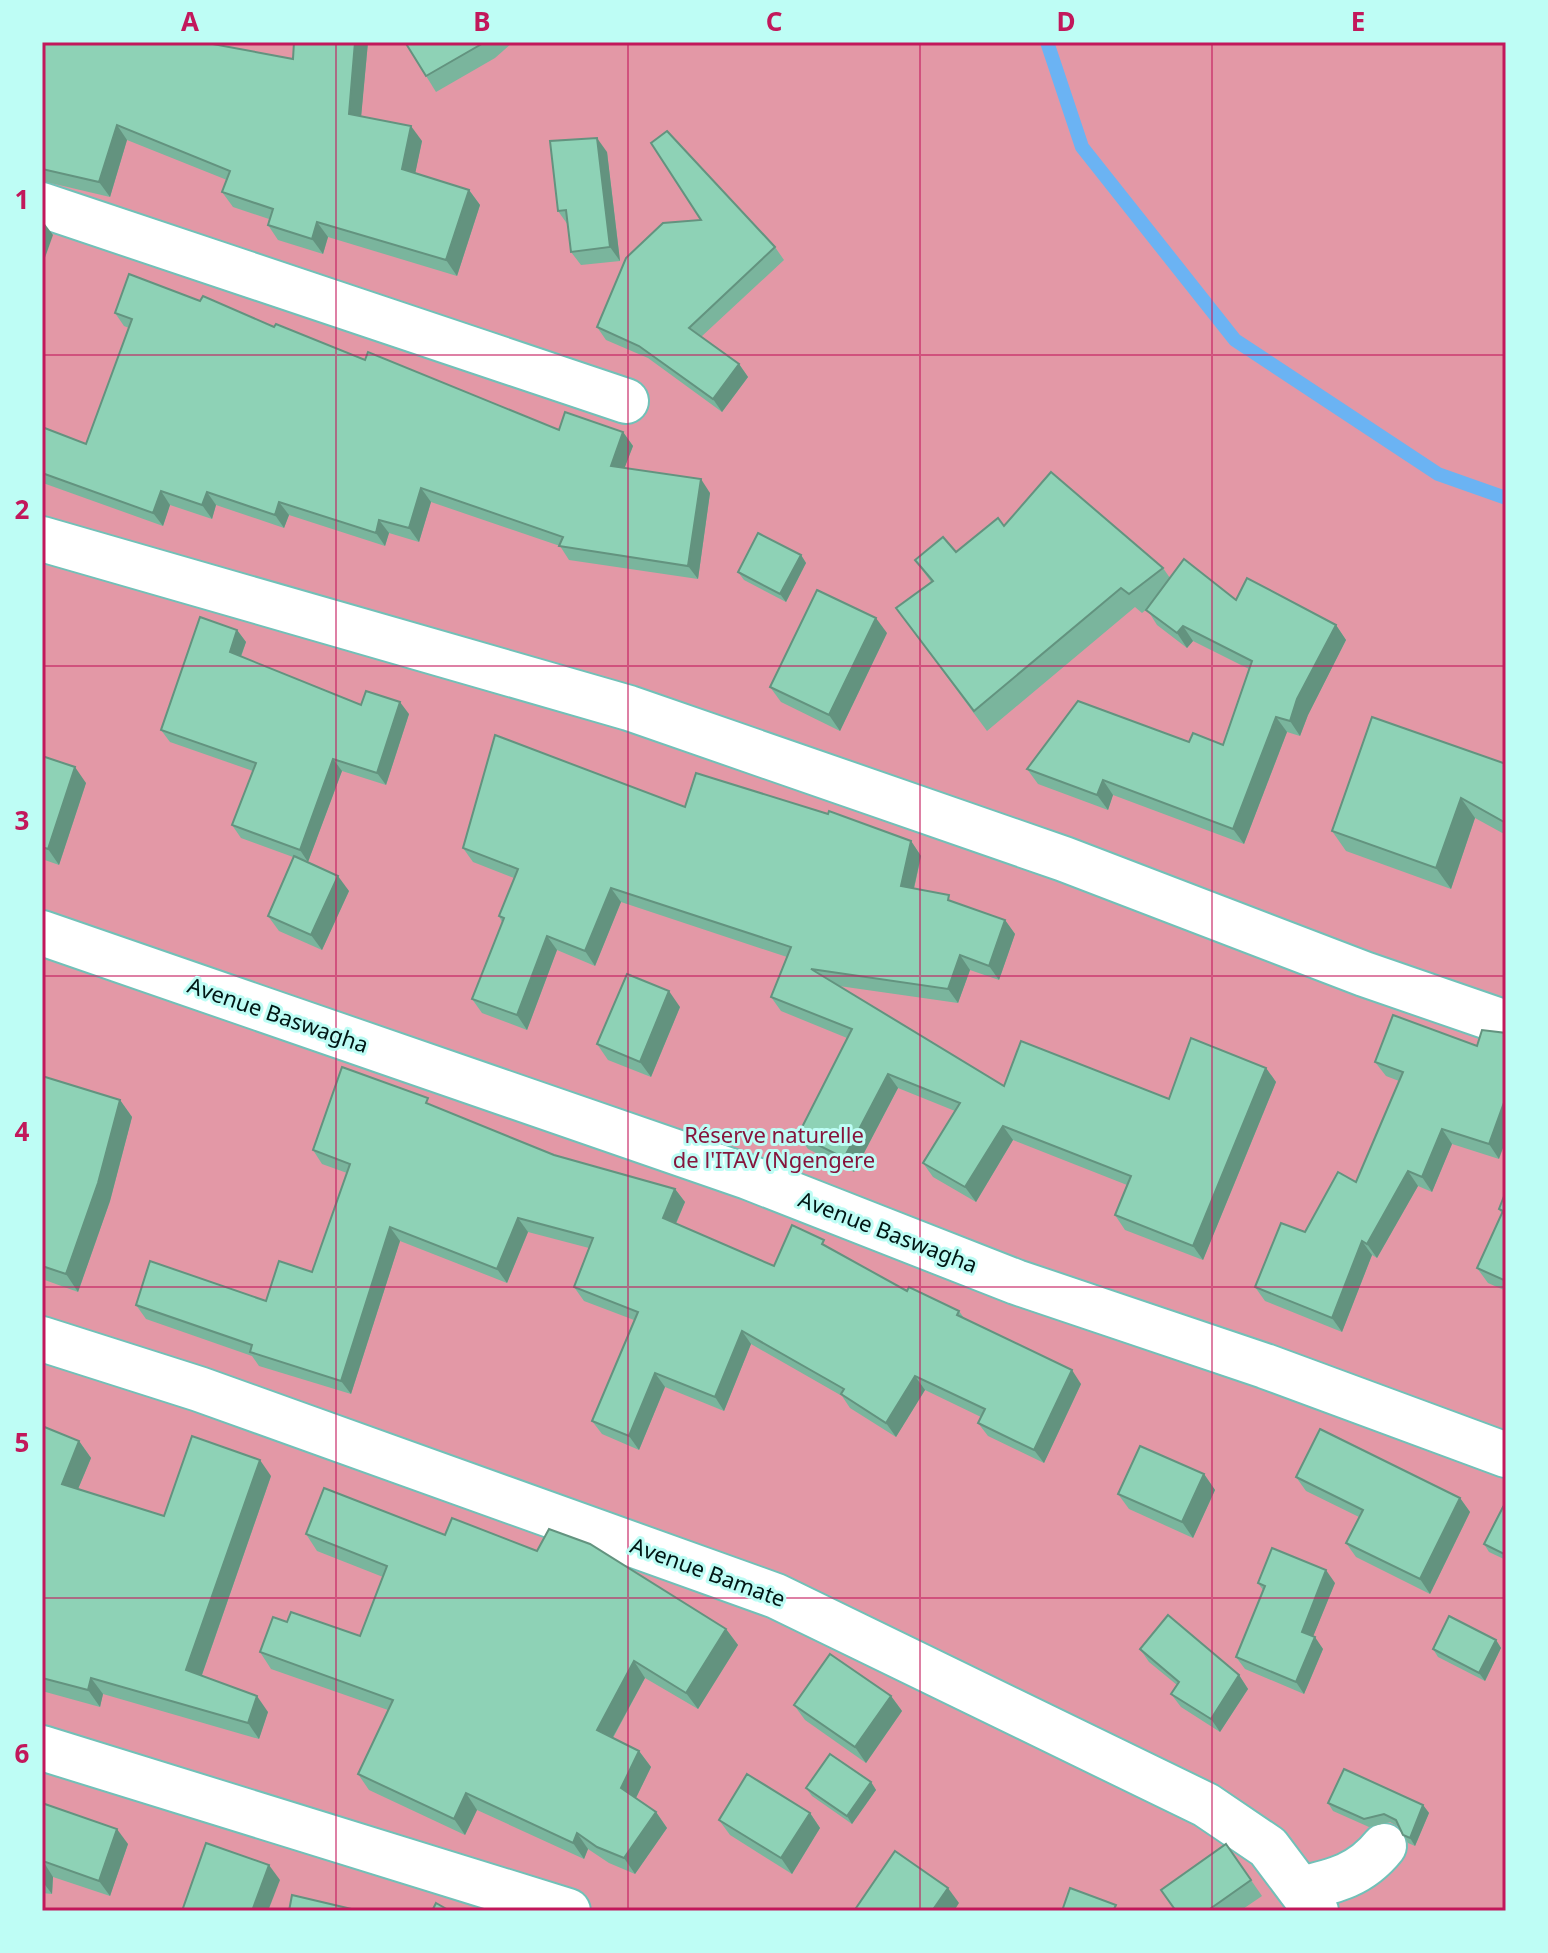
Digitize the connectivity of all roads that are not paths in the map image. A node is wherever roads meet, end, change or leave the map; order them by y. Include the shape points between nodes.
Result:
1 (42, 205) edge
2 (626, 401) dead end
3 (42, 539) edge
4 (42, 933) edge
5 (1506, 1023) edge
6 (42, 1339) edge
7 (1506, 1455) edge
8 (42, 1748) edge
9 (1384, 1846) dead end
10 (1308, 1900) edge
11 (568, 1911) edge

1 - 2 street
3 - 5 street via 629,708 1064,859
4 - 7 street, Avenue Baswagha via 748,1177 1016,1282
6 - 10 street, Avenue Bamate via 199,1389 776,1596 1206,1805 1268,1847
8 - 11 street
9 - 10 street via 1371,1863

